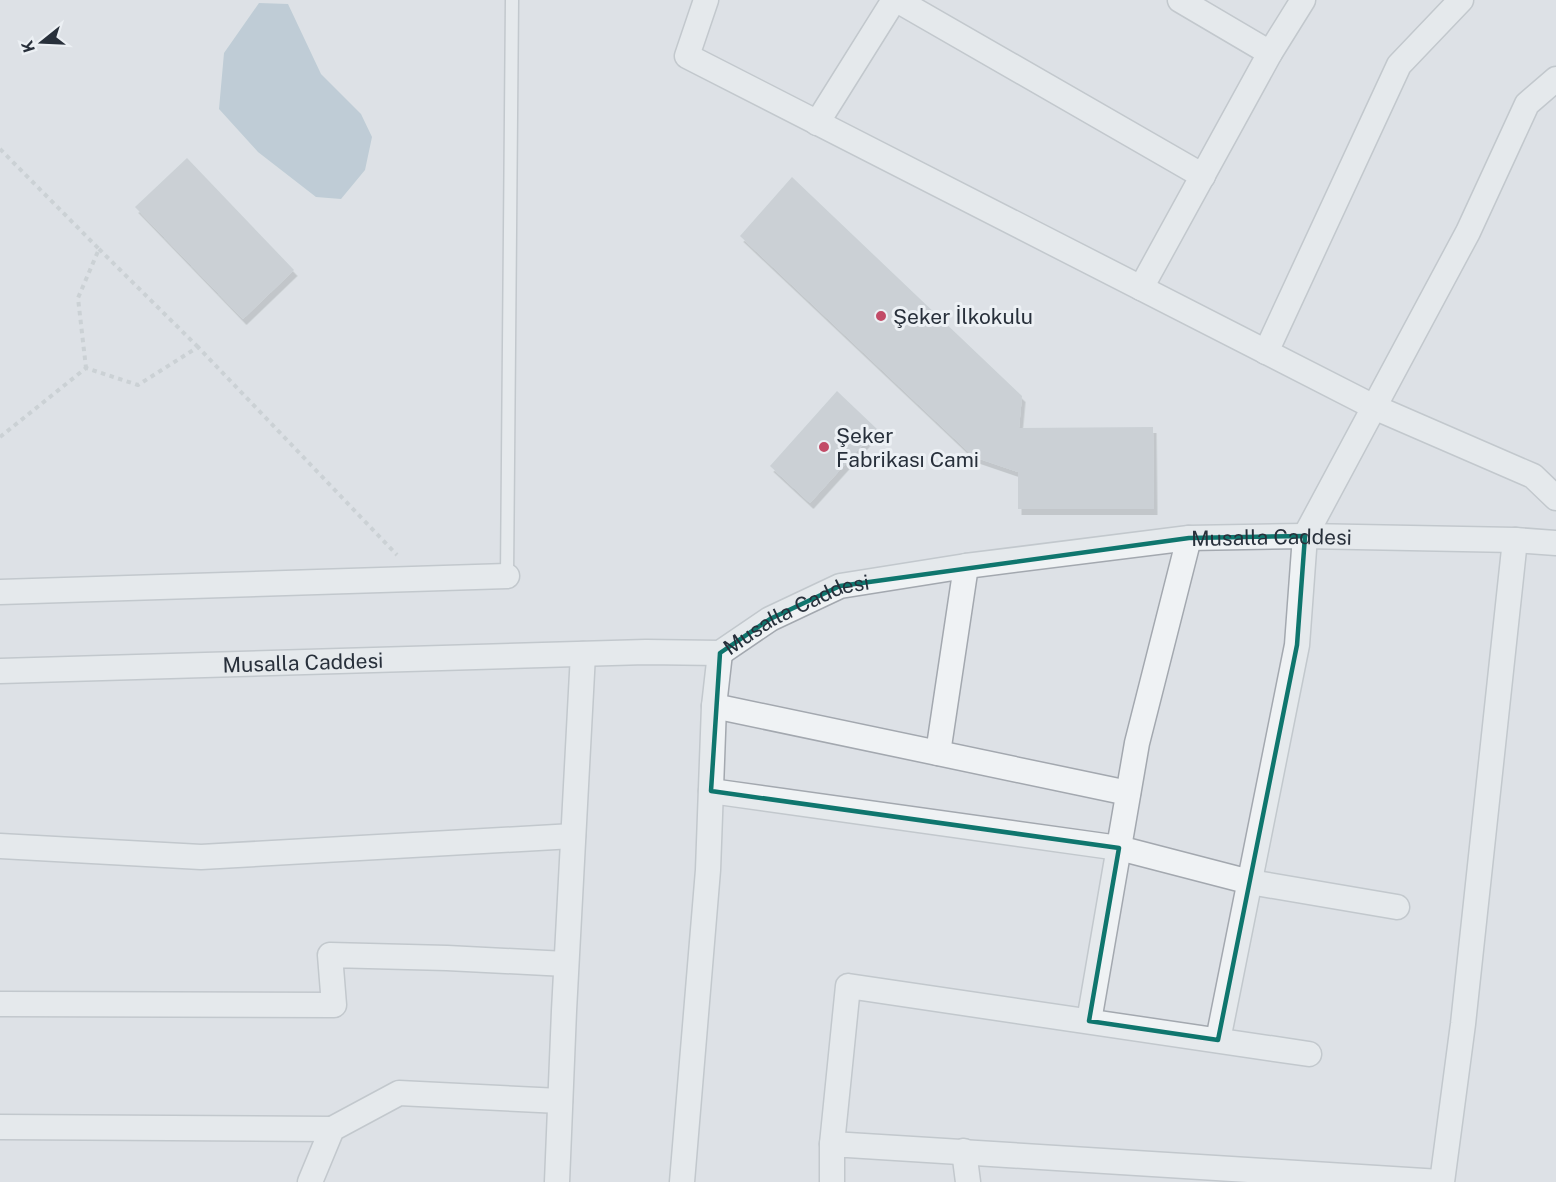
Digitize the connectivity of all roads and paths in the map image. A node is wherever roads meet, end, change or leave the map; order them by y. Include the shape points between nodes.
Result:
1 (512, 0) edge
2 (705, 0) edge
3 (895, 0) edge
4 (1180, 0) edge
5 (1304, 0) edge
6 (1461, 0) edge
7 (1270, 53) junction
8 (1556, 79) edge
9 (817, 123) junction
10 (0, 149) edge
11 (1203, 176) junction
12 (99, 249) junction
13 (1141, 288) junction
14 (198, 347) junction
15 (1266, 352) junction
16 (86, 368) junction
17 (1374, 406) junction
18 (0, 436) edge
19 (1556, 498) edge
20 (1305, 536) junction
21 (1189, 538) junction
22 (1515, 540) junction
23 (1556, 543) edge
24 (966, 566) junction
25 (507, 576) joint
26 (420, 578) junction
27 (0, 592) edge
28 (720, 653) junction
29 (583, 654) junction
30 (0, 671) edge
31 (714, 706) junction
32 (938, 753) junction
33 (711, 791) junction
34 (1128, 793) junction
35 (573, 836) junction
36 (0, 846) edge
37 (1119, 848) junction
38 (1250, 882) junction
39 (1397, 907) dead end
40 (566, 964) junction
41 (0, 1004) edge
42 (1089, 1021) junction
43 (1218, 1040) junction
44 (1309, 1054) dead end
45 (560, 1101) junction
46 (0, 1126) edge
47 (332, 1130) junction
48 (832, 1144) junction
49 (964, 1151) junction
50 (310, 1182) edge
51 (556, 1182) edge
52 (682, 1182) edge
53 (832, 1182) edge
54 (968, 1182) edge
55 (1441, 1182) edge

1 - 25 lane
2 - 9 street via 687,56
3 - 9 street
3 - 11 street
4 - 7 street
5 - 7 street
6 - 15 street via 1399,65
7 - 11 street
8 - 17 street via 1527,104 1467,232
9 - 13 street
10 - 12 path
11 - 13 street
12 - 14 path
12 - 16 path via 78,298
13 - 15 street
14 - 16 path via 138,386
14 - 26 path
15 - 17 street
16 - 18 path
17 - 19 street via 1533,476
17 - 20 street
20 - 21 street, Musalla Caddesi
20 - 22 street, Musalla Caddesi
20 - 38 street via 1297,645
21 - 24 street, Musalla Caddesi
21 - 34 street via 1137,742
22 - 23 street, Musalla Caddesi
22 - 55 street via 1464,1012
24 - 28 street, Musalla Caddesi via 840,586 770,619
24 - 32 street
25 - 26 street
26 - 27 street
28 - 29 street, Musalla Caddesi
28 - 31 street
29 - 30 street, Musalla Caddesi
29 - 35 street
31 - 32 street
31 - 33 street
32 - 34 street
33 - 37 street
33 - 52 street
34 - 37 street
35 - 36 street via 201,857
35 - 40 street
37 - 38 street
37 - 42 street
38 - 39 street
38 - 43 street
40 - 41 street via 330,955 334,1005
40 - 45 street
42 - 43 street
42 - 48 street via 848,986
43 - 44 street
45 - 47 street via 399,1093
45 - 51 street
46 - 47 street
47 - 50 street
48 - 49 street
48 - 53 street
49 - 54 street
49 - 55 street

